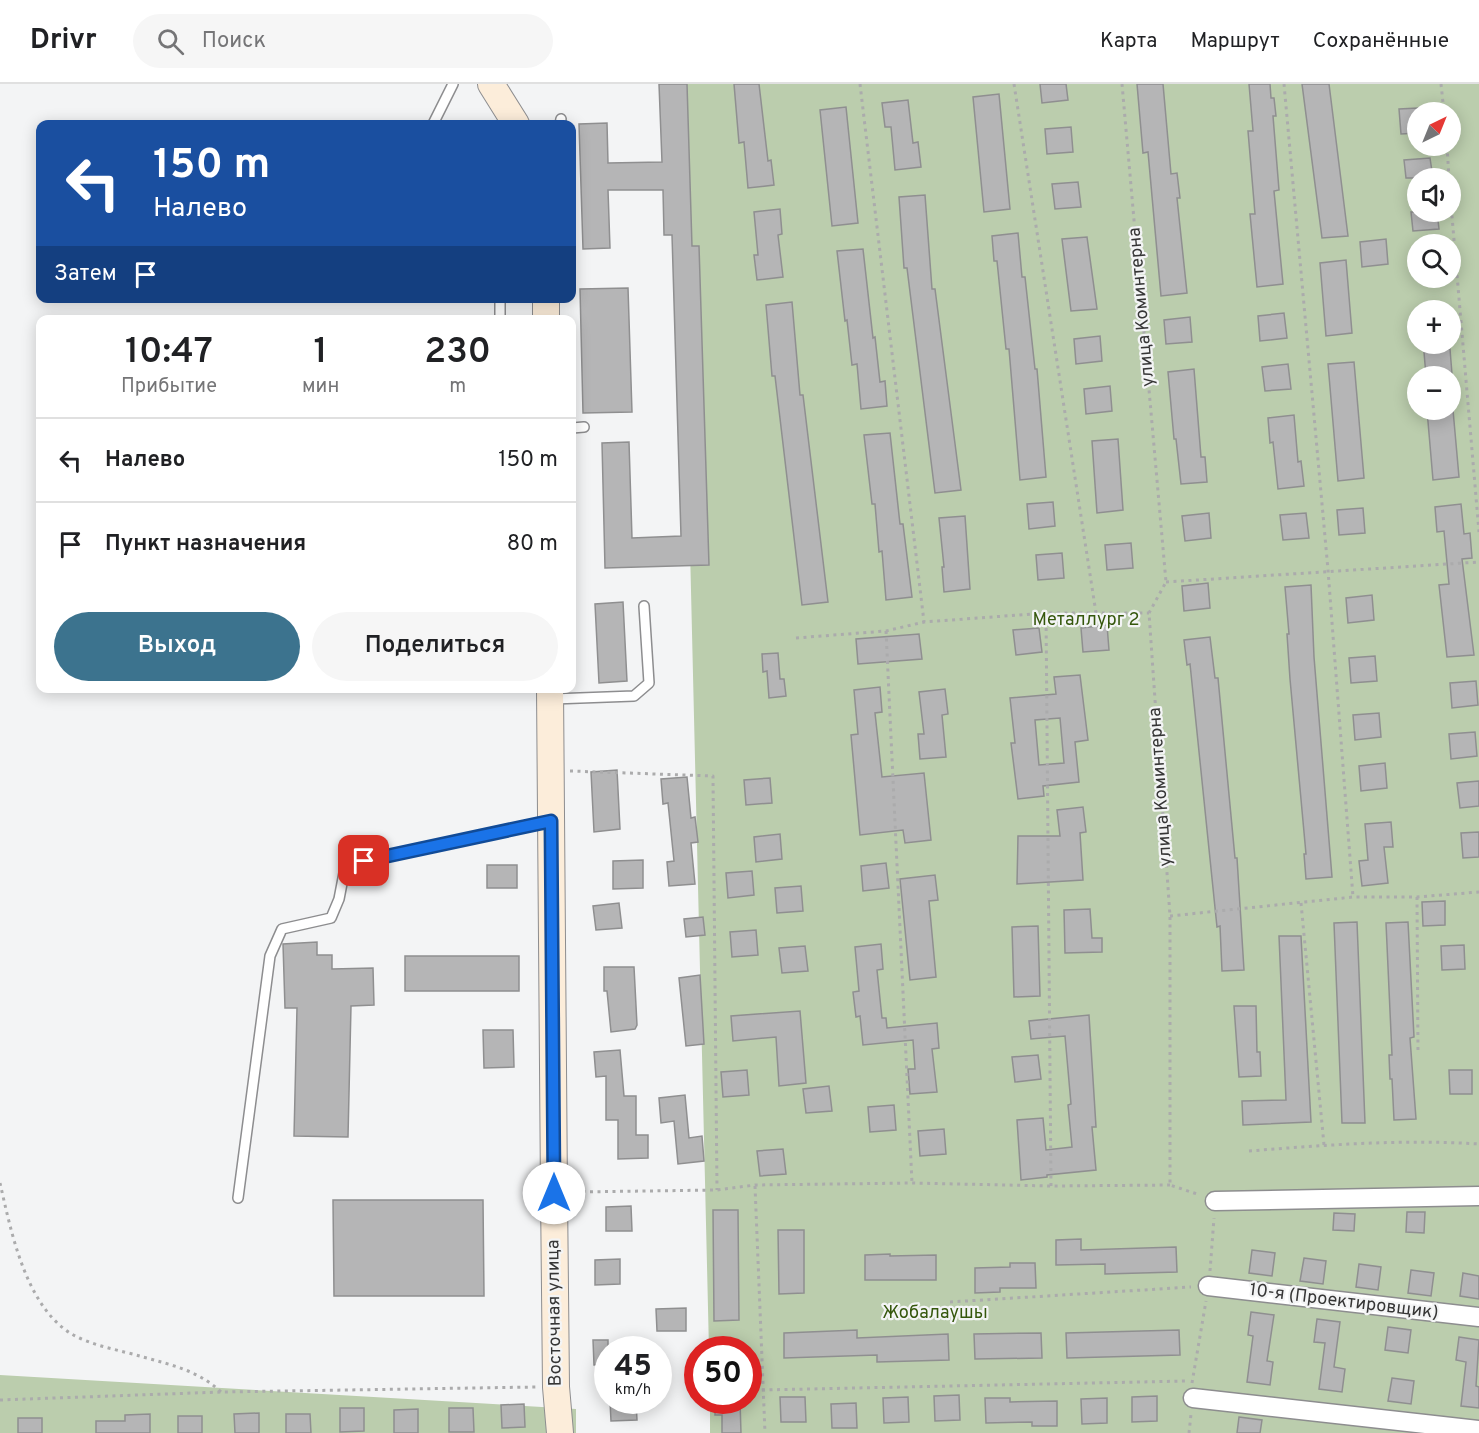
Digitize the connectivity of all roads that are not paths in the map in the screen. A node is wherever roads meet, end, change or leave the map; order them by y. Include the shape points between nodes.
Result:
1 (453, 84) edge
2 (491, 84) edge
3 (435, 120) edge
4 (514, 120) edge
5 (584, 427) dead end
6 (576, 428) edge
7 (644, 606) dead end
8 (550, 694) edge
9 (551, 821) junction
10 (1479, 1196) edge
11 (238, 1198) dead end
12 (1215, 1201) road end
13 (1208, 1286) road end
14 (1479, 1317) edge
15 (1192, 1390) road end
16 (1479, 1430) edge
17 (560, 1433) edge

1 - 3 lane
2 - 4 main road
5 - 6 lane
7 - 8 lane via 649,682 634,696
8 - 9 main road, Восточная улица
9 - 11 lane via 364,861 344,873 331,918 282,929 270,956
9 - 17 main road, Восточная улица via 556,1387
10 - 12 street
13 - 14 street, 10-я (Проектировщик)
15 - 16 street

